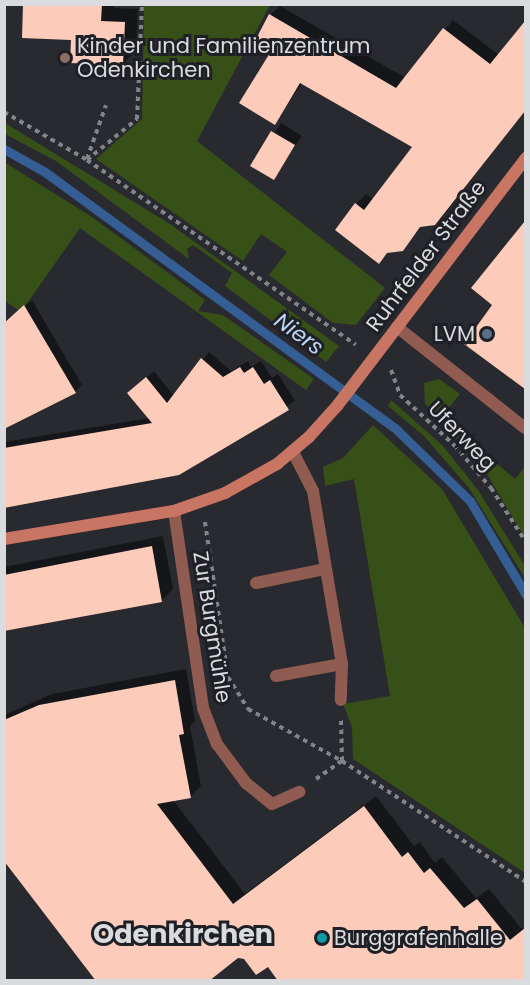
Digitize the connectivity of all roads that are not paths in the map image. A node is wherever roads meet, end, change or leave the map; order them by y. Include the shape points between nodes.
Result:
1 (525, 158) edge
2 (397, 327) junction
3 (525, 429) edge
4 (293, 452) junction
5 (174, 511) junction
6 (4, 539) edge
7 (325, 569) junction
8 (256, 583) dead end
9 (342, 664) junction
10 (276, 676) dead end
11 (341, 700) road end
12 (298, 792) road end

1 - 2 main road, Ruhrfelder Straße
2 - 3 street
2 - 4 main road, Ruhrfelder Straße via 337,406
4 - 5 main road via 262,474
4 - 7 street via 313,491
5 - 6 main road
5 - 12 street, Zur Burgmühle via 203,708 216,744 246,783 272,804
7 - 8 street
7 - 9 street
9 - 10 street
9 - 11 street

